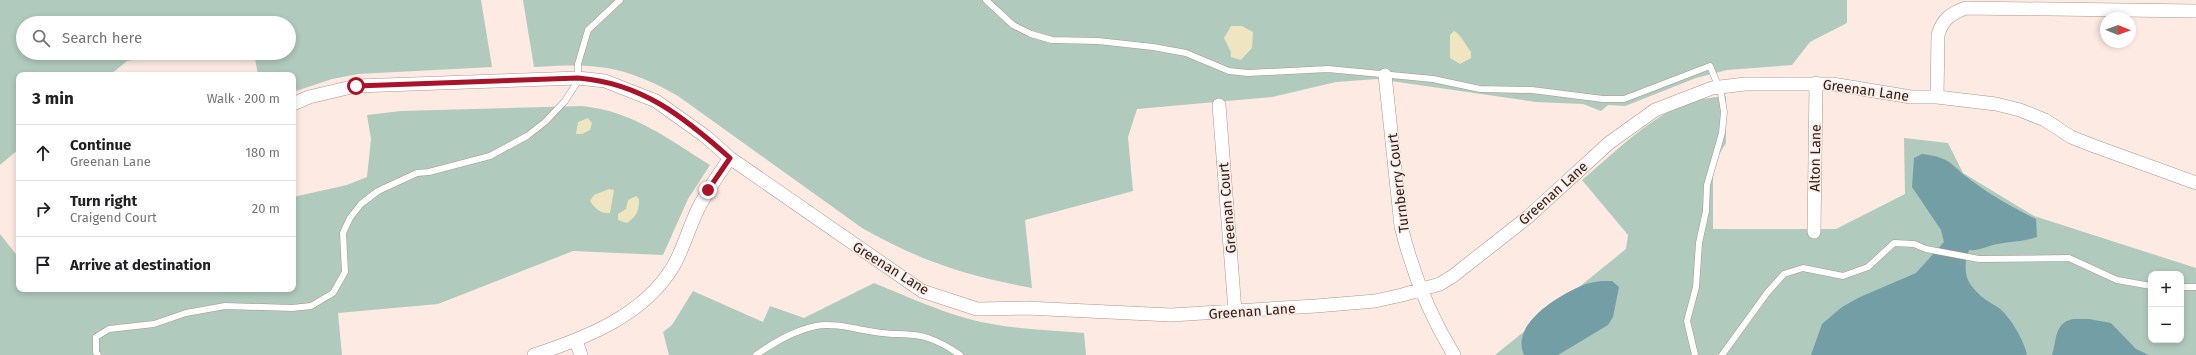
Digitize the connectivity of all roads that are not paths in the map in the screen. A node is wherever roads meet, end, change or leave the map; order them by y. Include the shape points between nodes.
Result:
1 (620, 0) edge
2 (986, 0) edge
3 (2196, 11) edge
4 (1385, 75) junction
5 (578, 78) junction
6 (1816, 83) junction
7 (1718, 87) junction
8 (1937, 97) junction
9 (296, 103) edge
10 (1219, 105) dead end
11 (730, 158) junction
12 (2196, 183) edge
13 (1814, 232) dead end
14 (2148, 285) edge
15 (2184, 287) edge
16 (2196, 287) edge
17 (1422, 288) junction
18 (1235, 311) junction
19 (576, 341) junction
20 (98, 355) edge
21 (534, 355) edge
22 (582, 355) edge
23 (756, 355) edge
24 (960, 355) edge
25 (1454, 355) edge
26 (1695, 355) edge
27 (1722, 355) edge

1 - 5 lane via 588,30 578,64
2 - 4 lane via 1014,25 1031,34 1052,40 1098,41 1153,47 1186,53 1235,72 1259,74 1328,68
3 - 8 street via 1966,8 1953,12 1940,26 1938,35
4 - 7 lane via 1433,79 1480,89 1532,90 1603,99 1624,99 1710,66
4 - 17 street, Turnberry Court via 1401,226 1407,250
5 - 9 street, Greenan Lane via 356,86
5 - 11 street, Greenan Lane via 605,81 656,101 705,136
5 - 20 lane via 565,101 527,136 490,156 417,173 368,198 350,218 343,233 345,272 333,293 311,306 225,306 186,313 154,324 109,329 96,337
6 - 7 street, Greenan Lane
6 - 8 street, Greenan Lane via 1911,97
6 - 13 street, Alton Lane
7 - 17 street, Greenan Lane via 1655,110 1604,148 1528,217 1453,276 1440,284
7 - 26 lane via 1724,112 1722,133 1707,185 1696,286 1688,320
8 - 12 street, Greenan Lane via 1996,104 2020,110 2045,120 2076,139
10 - 18 street, Greenan Court
11 - 18 street, Greenan Lane via 922,291 978,309 1026,308 1171,315
11 - 19 street via 708,190 674,264 662,282 633,309
14 - 27 lane via 2117,280 2069,258 1979,259 1926,249 1914,244 1894,243 1868,267 1843,276 1803,268 1784,274
15 - 16 lane
17 - 18 street, Greenan Lane via 1375,301
17 - 25 street, Turnberry Court via 1429,311
19 - 21 street
19 - 22 street
23 - 24 lane via 786,336 817,325 835,325 884,334 927,337 945,344

